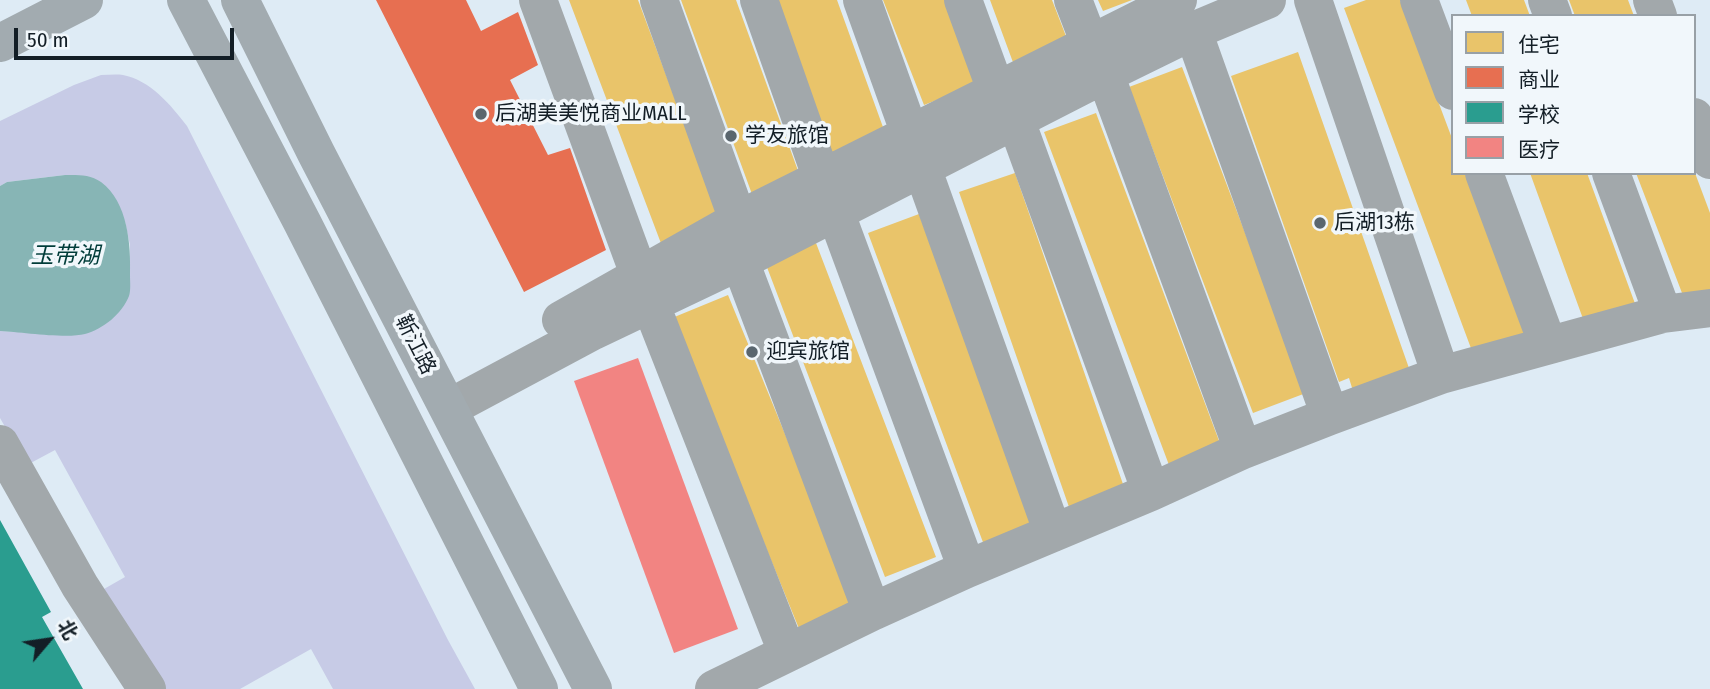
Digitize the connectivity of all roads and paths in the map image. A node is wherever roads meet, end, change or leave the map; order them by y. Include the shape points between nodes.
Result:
1 (161, 0) edge
2 (186, 0) edge
3 (240, 0) edge
4 (251, 0) edge
5 (538, 0) edge
6 (659, 0) edge
7 (759, 0) edge
8 (862, 0) edge
9 (963, 0) edge
10 (1073, 0) edge
11 (1267, 0) edge
12 (1313, 0) edge
13 (1419, 0) edge
14 (78, 4) edge
15 (1185, 16) edge
16 (0, 43) edge
17 (263, 48) junction
18 (1097, 59) junction
19 (223, 71) junction
20 (1451, 85) edge
21 (1006, 104) junction
22 (1696, 122) edge
23 (917, 149) junction
24 (1710, 160) edge
25 (1485, 175) edge
26 (1612, 175) edge
27 (828, 195) junction
28 (738, 220) junction
29 (740, 261) junction
30 (646, 291) junction
31 (1710, 308) edge
32 (1662, 314) junction
33 (1548, 345) junction
34 (1441, 375) junction
35 (443, 397) junction
36 (1330, 416) junction
37 (0, 444) edge
38 (1242, 450) junction
39 (1151, 492) junction
40 (1054, 533) junction
41 (967, 569) junction
42 (872, 612) junction
43 (787, 652) junction
44 (147, 689) edge
45 (539, 689) edge
46 (593, 689) edge
47 (714, 689) edge

1 - 19 main road via 186,16
2 - 19 main road
3 - 17 main road, 靳江路
4 - 17 main road
5 - 30 street
6 - 28 street
7 - 27 street
8 - 23 street
9 - 21 street
10 - 18 street
11 - 15 street
12 - 34 street
13 - 20 street
14 - 16 main road
15 - 18 street
15 - 36 street
17 - 35 main road, 靳江路
18 - 21 street
18 - 38 street
19 - 45 main road
21 - 23 street
21 - 39 street
22 - 24 street
23 - 27 street
23 - 40 street
25 - 33 street
26 - 32 street
27 - 28 street
27 - 29 street
27 - 41 street
28 - 30 street
29 - 30 street
29 - 42 street
30 - 35 street via 593,331
30 - 43 street
31 - 32 street
32 - 33 street
33 - 34 street
34 - 36 street
35 - 46 main road, 靳江路
36 - 38 street
37 - 44 street via 80,586
38 - 39 street
39 - 40 street
40 - 41 street
41 - 42 street
42 - 43 street
43 - 47 street

